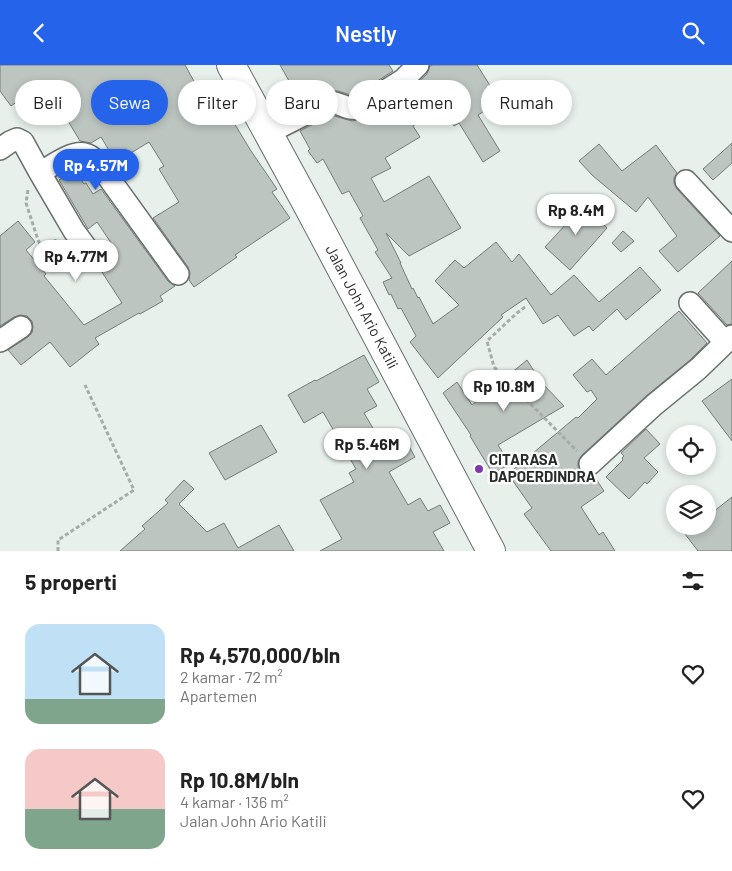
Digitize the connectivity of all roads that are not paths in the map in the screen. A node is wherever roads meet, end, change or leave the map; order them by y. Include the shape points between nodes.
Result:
1 (231, 65) edge
2 (418, 65) edge
3 (268, 133) junction
4 (0, 149) edge
5 (40, 173) junction
6 (686, 181) dead end
7 (732, 231) edge
8 (88, 250) dead end
9 (178, 274) dead end
10 (690, 303) dead end
11 (21, 327) dead end
12 (729, 339) edge
13 (0, 341) edge
14 (590, 464) road end
15 (490, 551) edge

1 - 3 main road, Jalan John Ario Katili
2 - 3 street via 402,80 358,108 330,102
3 - 15 main road, Jalan John Ario Katili
4 - 5 street via 17,139 23,142
5 - 8 street
5 - 9 street via 74,154 92,156
6 - 7 street
10 - 12 street
11 - 13 street
12 - 14 street

